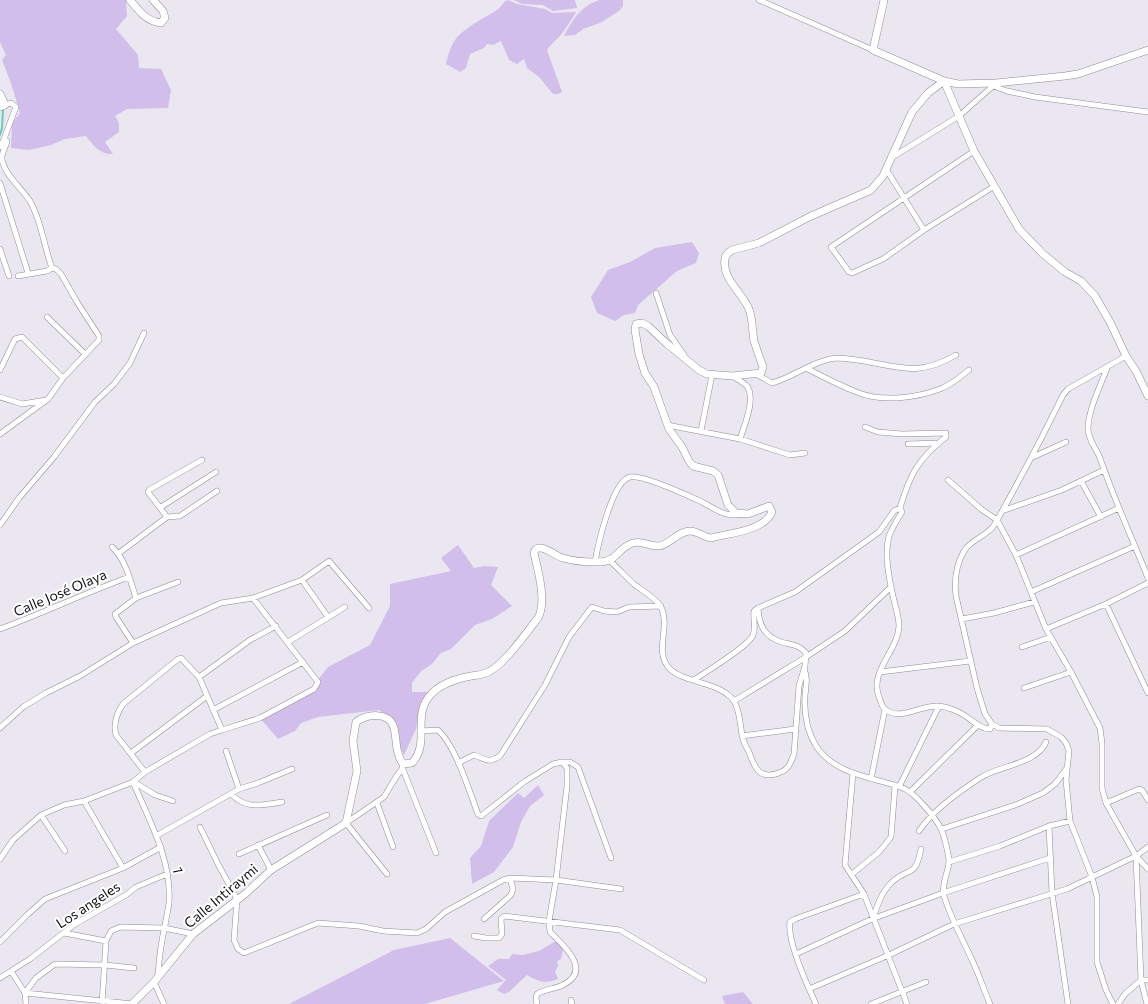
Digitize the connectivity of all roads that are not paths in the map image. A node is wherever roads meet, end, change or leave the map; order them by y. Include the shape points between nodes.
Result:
1 (130, 0) edge
2 (153, 0) edge
3 (759, 0) edge
4 (884, 0) edge
5 (873, 50) junction
6 (1148, 50) edge
7 (944, 81) junction
8 (986, 83) junction
9 (993, 86) junction
10 (0, 94) edge
11 (2, 106) edge
12 (1148, 112) edge
13 (959, 116) junction
14 (4, 139) junction
15 (0, 147) edge
16 (974, 151) junction
17 (891, 159) junction
18 (886, 169) junction
19 (0, 183) edge
20 (993, 187) junction
21 (903, 199) junction
22 (924, 230) junction
23 (0, 248) edge
24 (52, 268) junction
25 (28, 273) junction
26 (9, 276) dead end
27 (18, 276) dead end
28 (656, 293) dead end
29 (48, 317) dead end
30 (144, 333) dead end
31 (85, 354) junction
32 (956, 355) dead end
33 (1126, 356) junction
34 (695, 367) junction
35 (1107, 367) junction
36 (806, 368) junction
37 (0, 370) edge
38 (970, 370) dead end
39 (712, 374) junction
40 (756, 374) junction
41 (732, 376) junction
42 (64, 378) junction
43 (1148, 396) edge
44 (0, 397) edge
45 (48, 399) junction
46 (666, 425) junction
47 (865, 428) dead end
48 (701, 431) junction
49 (0, 434) edge
50 (740, 439) junction
51 (939, 442) junction
52 (1066, 442) dead end
53 (908, 444) dead end
54 (805, 453) dead end
55 (1032, 457) junction
56 (202, 460) dead end
57 (1104, 470) junction
58 (216, 472) dead end
59 (948, 480) dead end
60 (1081, 481) junction
61 (217, 491) dead end
62 (161, 507) junction
63 (900, 508) junction
64 (1119, 508) junction
65 (1002, 511) junction
66 (742, 514) junction
67 (167, 517) junction
68 (1101, 517) junction
69 (997, 520) junction
70 (0, 525) edge
71 (1135, 546) junction
72 (112, 547) dead end
73 (119, 553) junction
74 (1016, 555) junction
75 (610, 561) junction
76 (595, 562) junction
77 (128, 577) junction
78 (1148, 578) edge
79 (302, 580) junction
80 (178, 582) dead end
81 (1148, 583) edge
82 (891, 587) junction
83 (1031, 592) junction
84 (136, 598) junction
85 (253, 598) junction
86 (1034, 602) junction
87 (1106, 604) junction
88 (661, 606) junction
89 (345, 607) dead end
90 (369, 608) dead end
91 (758, 608) junction
92 (328, 617) junction
93 (962, 619) junction
94 (276, 626) junction
95 (0, 629) edge
96 (1046, 629) junction
97 (1051, 637) junction
98 (288, 642) junction
99 (133, 643) junction
100 (1022, 647) dead end
101 (806, 657) junction
102 (970, 661) junction
103 (303, 662) junction
104 (804, 668) junction
105 (880, 672) junction
106 (1071, 672) junction
107 (199, 677) junction
108 (694, 680) junction
109 (1024, 688) dead end
110 (1148, 694) edge
111 (207, 696) junction
112 (734, 701) junction
113 (939, 706) junction
114 (885, 709) junction
115 (213, 710) junction
116 (992, 724) junction
117 (978, 726) junction
118 (0, 728) edge
119 (795, 729) junction
120 (222, 730) junction
121 (420, 731) junction
122 (742, 736) junction
123 (1046, 742) dead end
124 (226, 751) dead end
125 (131, 753) junction
126 (562, 762) junction
127 (458, 763) junction
128 (402, 766) junction
129 (1067, 768) junction
130 (292, 769) dead end
131 (145, 772) junction
132 (853, 773) junction
133 (871, 779) junction
134 (133, 782) junction
135 (897, 786) junction
136 (239, 789) junction
137 (910, 792) junction
138 (231, 794) junction
139 (1148, 800) edge
140 (84, 801) junction
141 (173, 801) dead end
142 (282, 802) dead end
143 (377, 803) junction
144 (1106, 803) junction
145 (932, 814) junction
146 (41, 815) junction
147 (327, 815) dead end
148 (1070, 821) junction
149 (345, 824) junction
150 (1049, 826) junction
151 (200, 827) dead end
152 (942, 829) junction
153 (920, 831) dead end
154 (156, 836) junction
155 (258, 846) junction
156 (161, 847) junction
157 (394, 847) dead end
158 (1148, 847) edge
159 (921, 849) dead end
160 (65, 851) dead end
161 (436, 853) dead end
162 (239, 854) dead end
163 (1136, 856) junction
164 (611, 858) dead end
165 (1050, 858) junction
166 (0, 859) edge
167 (949, 862) junction
168 (123, 868) junction
169 (1148, 869) edge
170 (271, 870) junction
171 (167, 874) junction
172 (387, 874) dead end
173 (852, 874) junction
174 (1092, 877) junction
175 (510, 878) junction
176 (556, 880) junction
177 (621, 889) dead end
178 (943, 893) junction
179 (1052, 893) junction
180 (864, 894) junction
181 (238, 899) junction
182 (484, 919) dead end
183 (872, 919) junction
184 (549, 921) junction
185 (954, 924) junction
186 (164, 928) junction
187 (64, 933) junction
188 (193, 934) junction
189 (474, 936) dead end
190 (106, 941) junction
191 (0, 942) edge
192 (796, 954) junction
193 (889, 955) junction
194 (105, 965) junction
195 (134, 968) dead end
196 (12, 970) junction
197 (158, 976) junction
198 (0, 978) edge
199 (704, 980) dead end
200 (1142, 980) junction
201 (1148, 980) edge
202 (154, 982) junction
203 (926, 982) dead end
204 (809, 989) junction
205 (902, 991) junction
206 (26, 992) junction
207 (102, 1002) edge
208 (26, 1004) edge
209 (132, 1004) edge
210 (164, 1004) edge
211 (536, 1004) edge
212 (816, 1004) edge
213 (871, 1004) edge
214 (907, 1004) edge
215 (990, 1004) edge
216 (1068, 1004) edge
217 (1113, 1004) edge
218 (1118, 1004) edge
219 (1147, 1004) edge

1 - 2 main road via 144,16 161,23 165,18 163,11
3 - 5 street
4 - 5 main road
5 - 7 main road
6 - 8 main road via 1078,74
7 - 8 main road
7 - 13 main road
7 - 17 main road via 912,112
8 - 9 street
9 - 12 street via 1035,97
9 - 13 street
10 - 11 main road
11 - 14 street via 11,102 16,107
13 - 16 main road
13 - 17 street
14 - 15 street
14 - 24 street via 7,143 2,162 30,201
16 - 20 main road
16 - 21 street
17 - 18 main road
18 - 21 street
18 - 40 main road via 877,184 866,193 809,217 760,243 732,250 726,255 728,277 750,313 754,341 763,367
19 - 25 street
20 - 22 street
20 - 33 main road via 1019,229 1043,254 1096,296
21 - 22 street
21 - 22 street via 831,247 852,274 882,259
23 - 26 street
24 - 25 street
24 - 31 street via 61,274 98,333 99,340
25 - 27 street
28 - 34 street via 670,335
29 - 31 street
30 - 70 street via 130,363 95,402
31 - 42 street
32 - 36 street via 934,366 914,369 836,358
33 - 35 street
33 - 43 main road
34 - 39 main road
34 - 46 main road via 648,326 636,324 641,363 654,387
35 - 55 street via 1068,389
35 - 57 street via 1088,429
36 - 38 street via 859,393 890,398 939,389
36 - 40 street via 772,383
37 - 42 street via 15,339 22,337
39 - 41 main road
39 - 48 street
40 - 41 main road
41 - 50 street via 745,385 751,395
42 - 45 street
44 - 45 street via 22,404
45 - 49 street
46 - 48 street
46 - 66 main road via 693,466 718,475 728,505
47 - 51 street via 902,434 945,432 946,437
48 - 50 street
50 - 54 street via 790,456
51 - 53 street
51 - 63 street via 914,468
52 - 55 street
55 - 65 street
56 - 62 street via 149,490
57 - 60 street
57 - 64 street
58 - 62 street
59 - 69 street
60 - 65 street
60 - 68 street
61 - 67 street via 180,516
62 - 67 street
63 - 82 street via 902,512 890,536 888,549
63 - 91 street via 894,511 880,532 795,592
64 - 68 street
64 - 71 street
65 - 69 street
66 - 75 main road via 769,506 772,512 761,523 741,532 706,538 691,531 660,546 633,543
66 - 76 street via 726,515 655,482 631,476 618,487 610,506
67 - 73 street
68 - 74 street
69 - 74 street
69 - 93 street via 965,550 958,567 954,581
71 - 78 street
71 - 83 street
72 - 73 street
73 - 77 street
74 - 83 street
75 - 76 main road
75 - 88 street
76 - 121 main road via 562,558 545,549 535,550 542,604 538,618 489,672 457,678 434,691 427,699
77 - 84 street
77 - 95 street, Calle José Olaya
79 - 85 street
79 - 90 street via 329,561
79 - 92 street
80 - 84 street
81 - 87 street
82 - 101 street via 845,631
82 - 105 street via 898,635
83 - 86 street
84 - 99 street via 115,614
85 - 94 street
85 - 99 street via 221,603
86 - 93 street
86 - 96 street
87 - 96 street
87 - 110 street
88 - 108 street via 665,629 664,662 676,675
88 - 127 street via 629,607 617,612 592,607 569,637 545,685 500,756 486,761 474,755
89 - 92 street
91 - 101 street via 758,619 766,632 782,642 802,648
91 - 108 street via 754,611 753,636
92 - 98 street
93 - 102 street
94 - 98 street
94 - 107 street
96 - 97 street
97 - 100 street
97 - 106 street
98 - 103 street
99 - 118 street via 23,707
101 - 104 street
101 - 112 street
102 - 105 street
102 - 116 street
103 - 115 street
103 - 120 street via 318,682 314,689 260,718
104 - 119 street
104 - 132 street via 807,675 806,726 816,746 836,765
105 - 114 street via 876,688
106 - 109 street
106 - 144 street via 1100,728 1102,788
107 - 111 street
107 - 125 street via 184,660 178,659 123,704 118,710 114,729
108 - 112 street via 725,693
111 - 115 street
111 - 125 street
112 - 122 street
113 - 114 street via 903,714
113 - 117 street via 954,710
113 - 135 street
114 - 133 street
115 - 120 street
116 - 117 street via 990,729
116 - 129 street via 999,728 1047,729 1057,734 1066,742 1069,751
117 - 137 street
119 - 122 street
119 - 122 street via 791,764 780,773 773,774 760,774 755,768
120 - 131 street
121 - 127 street via 438,730
121 - 128 main road via 421,748 417,758
123 - 145 street via 1035,756 980,778
124 - 136 street
125 - 131 street
126 - 127 street via 524,782 481,816
126 - 164 street via 578,767
126 - 176 street via 567,768 567,786
128 - 143 street
128 - 149 main road via 390,721 377,715 356,722 353,741 356,771
128 - 161 street
129 - 148 street
129 - 152 street via 1044,793
130 - 136 street
131 - 134 street
132 - 133 street
132 - 173 street via 845,864
133 - 135 street
134 - 140 street
134 - 141 street
134 - 154 street, 1
135 - 137 street
135 - 173 street via 891,838
136 - 138 street
137 - 145 street
138 - 142 street via 248,805
138 - 154 street
139 - 144 street via 1139,789
140 - 146 street via 64,804
140 - 168 street
143 - 149 street
143 - 157 street
144 - 163 street
145 - 152 street
145 - 153 street
146 - 160 street
146 - 166 street via 13,840
147 - 155 street
148 - 150 street
148 - 174 street
149 - 170 main road, Calle Intiraymi
149 - 172 street
150 - 165 street
150 - 167 street
151 - 181 street
152 - 167 street
154 - 156 street, 1
155 - 162 street
155 - 170 street
156 - 168 street
156 - 171 street, 1
158 - 163 street
159 - 183 street via 917,866 890,884 878,900
163 - 169 street
163 - 174 street
163 - 200 street
165 - 178 street
165 - 179 street
167 - 178 street
168 - 191 street via 45,899
170 - 181 main road, Calle Intiraymi
171 - 186 street, 1 via 169,898
171 - 187 street, Los angeles via 136,887
173 - 180 street
174 - 179 street
174 - 217 street via 1098,897 1097,962
175 - 176 street
175 - 181 street via 445,912 417,934 318,923 244,953 234,940
175 - 182 street via 511,895
176 - 177 street
176 - 184 street
178 - 183 street
178 - 185 street
179 - 185 street
179 - 216 street
180 - 183 street
180 - 192 street via 790,922
181 - 188 main road, Calle Intiraymi
183 - 192 street
183 - 193 street
184 - 189 street via 504,916 499,938
184 - 199 street via 626,932
184 - 211 street via 550,932 573,957 576,972 564,985 537,994
185 - 193 street
185 - 215 street
186 - 188 street
186 - 190 street via 120,927 111,931
186 - 197 street, 1
187 - 190 street
187 - 196 street, Los angeles
188 - 197 main road, Calle Intiraymi
190 - 194 street
192 - 204 street
193 - 204 street
193 - 205 street
194 - 195 street
194 - 206 street via 55,964 36,978
194 - 207 street
196 - 198 street, Los angeles
196 - 206 street
197 - 202 main road, Calle Intiraymi
200 - 201 street
200 - 218 street
200 - 219 street
202 - 209 main road, Calle Intiraymi
202 - 210 street
203 - 205 street
204 - 212 street
205 - 213 street
205 - 214 street
206 - 207 street
206 - 208 street
207 - 209 street

